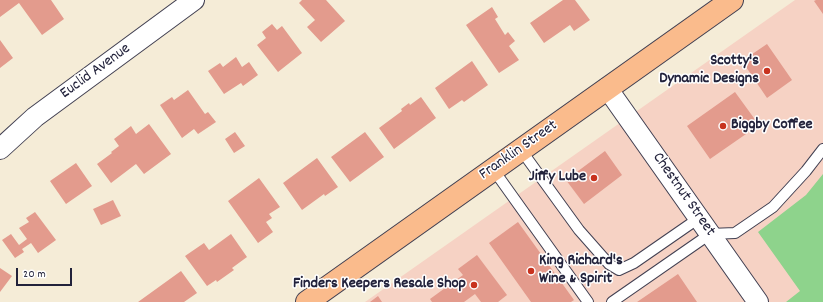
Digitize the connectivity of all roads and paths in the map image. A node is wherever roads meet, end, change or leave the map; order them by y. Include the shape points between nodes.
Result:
1 (194, 0) edge
2 (732, 0) edge
3 (607, 88) junction
4 (0, 149) edge
5 (823, 149) edge
6 (521, 150) junction
7 (493, 169) junction
8 (704, 226) junction
9 (310, 301) edge
10 (588, 302) edge
11 (612, 302) edge
12 (758, 302) edge

1 - 4 street, Euclid Avenue via 35,117
2 - 3 main road, Franklin Street
3 - 6 main road, Franklin Street
3 - 8 street, Chestnut Street
5 - 8 lane via 773,207 734,233
6 - 7 main road, Franklin Street
6 - 8 lane via 579,230 609,264 619,270
7 - 9 main road, Franklin Street
7 - 10 lane
8 - 11 lane
8 - 12 street, Chestnut Street

